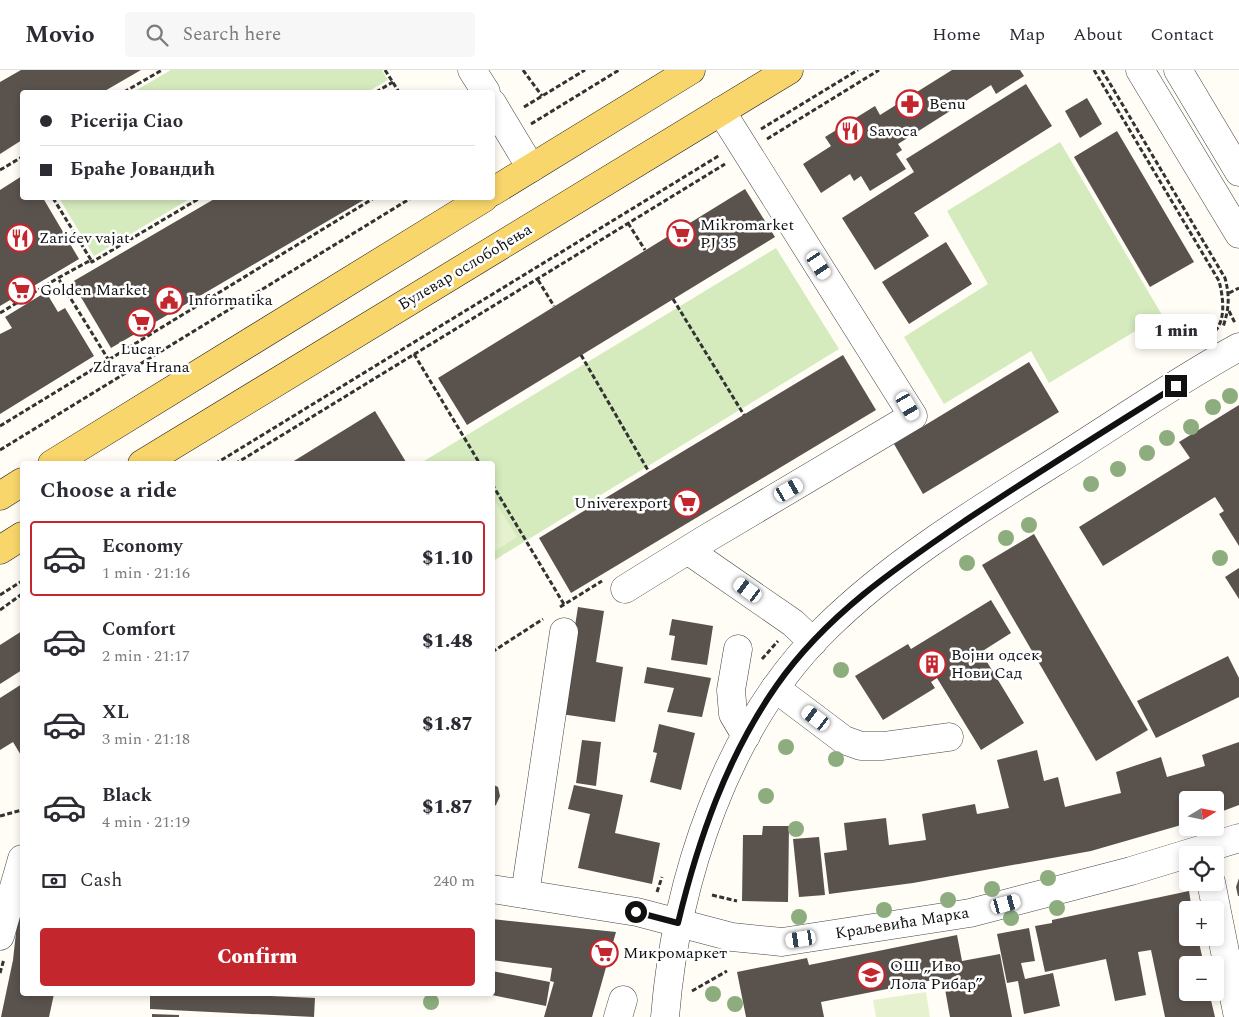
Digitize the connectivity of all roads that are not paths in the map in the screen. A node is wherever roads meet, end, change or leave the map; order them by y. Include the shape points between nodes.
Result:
1 (472, 70) edge
2 (692, 70) edge
3 (789, 70) edge
4 (1140, 70) edge
5 (1178, 70) edge
6 (485, 90) edge
7 (722, 111) junction
8 (502, 120) edge
9 (531, 168) junction
10 (1239, 172) edge
11 (495, 190) edge
12 (481, 200) edge
13 (1239, 234) edge
14 (1230, 338) edge
15 (57, 461) edge
16 (147, 461) edge
17 (20, 483) edge
18 (0, 496) edge
19 (20, 537) edge
20 (0, 550) edge
21 (689, 551) junction
22 (615, 584) road end
23 (557, 619) road end
24 (813, 642) junction
25 (749, 656) road end
26 (775, 688) junction
27 (746, 736) junction
28 (949, 737) dead end
29 (1239, 838) edge
30 (1220, 846) edge
31 (1179, 859) edge
32 (20, 866) edge
33 (495, 889) edge
34 (1213, 891) edge
35 (525, 894) junction
36 (678, 923) junction
37 (2, 929) edge
38 (665, 1017) edge
39 (1238, 1017) edge

1 - 6 street
2 - 9 main road
3 - 7 main road, Булевар ослобођења
4 - 13 street
5 - 10 street
7 - 16 main road, Булевар ослобођења
7 - 21 street via 914,416
8 - 9 street
9 - 11 main road
12 - 15 main road
14 - 24 street via 937,540 856,600
17 - 18 main road
19 - 20 main road
21 - 22 street
21 - 24 street via 793,623
23 - 35 street
24 - 26 street
25 - 27 street via 731,690 733,714
26 - 27 street
26 - 28 street via 844,740 861,746
27 - 36 street via 700,840
29 - 30 street, Краљевића Марка
31 - 36 street, Краљевића Марка via 970,913 782,942 732,937
32 - 37 street
33 - 35 street, Краљевића Марка
34 - 39 street
35 - 36 street, Краљевића Марка via 636,912
36 - 38 street

